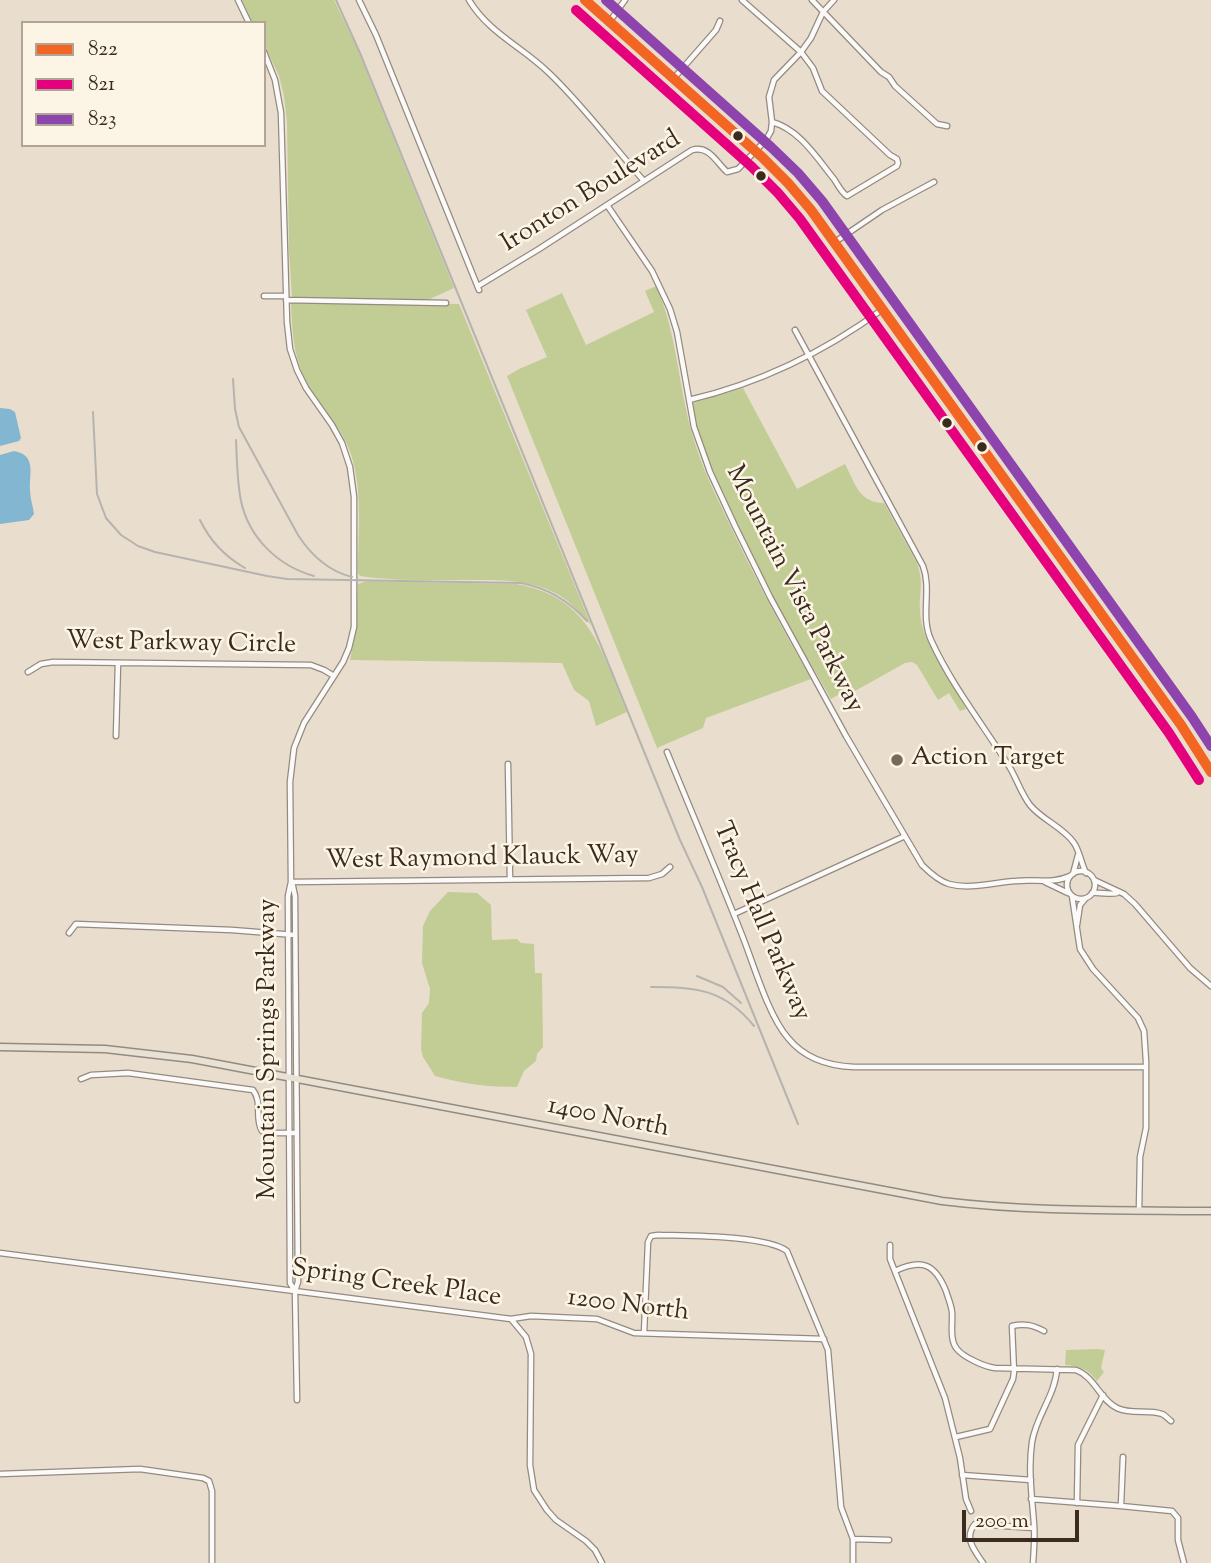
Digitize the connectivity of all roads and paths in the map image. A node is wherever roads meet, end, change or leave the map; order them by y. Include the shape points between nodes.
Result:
1 (238, 0) edge
2 (359, 0) edge
3 (469, 0) edge
4 (585, 0) edge
5 (625, 0) edge
6 (742, 0) edge
7 (812, 0) edge
8 (834, 0) edge
9 (823, 12) junction
10 (248, 21) edge
11 (610, 21) junction
12 (720, 21) dead end
13 (801, 52) junction
14 (266, 57) edge
15 (674, 78) junction
16 (772, 122) junction
17 (947, 126) dead end
18 (756, 151) junction
19 (645, 181) junction
20 (934, 182) dead end
21 (607, 205) junction
22 (835, 242) junction
23 (264, 296) dead end
24 (286, 298) junction
25 (446, 303) dead end
26 (883, 309) junction
27 (795, 330) dead end
28 (809, 356) junction
29 (689, 400) junction
30 (118, 663) junction
31 (28, 672) dead end
32 (334, 676) junction
33 (116, 736) dead end
34 (667, 752) dead end
35 (508, 764) dead end
36 (1211, 772) edge
37 (905, 836) junction
38 (1078, 854) junction
39 (670, 867) dead end
40 (1086, 873) junction
41 (1072, 875) junction
42 (510, 879) junction
43 (1094, 880) junction
44 (291, 882) junction
45 (1044, 882) junction
46 (1118, 892) junction
47 (1092, 893) junction
48 (1070, 895) junction
49 (1085, 899) junction
50 (734, 914) junction
51 (1077, 926) junction
52 (68, 933) dead end
53 (288, 934) junction
54 (295, 935) junction
55 (1211, 986) edge
56 (0, 1048) edge
57 (1146, 1067) junction
58 (293, 1078) junction
59 (81, 1079) dead end
60 (289, 1133) junction
61 (297, 1133) junction
62 (1139, 1210) junction
63 (1211, 1211) edge
64 (890, 1245) dead end
65 (0, 1252) edge
66 (895, 1271) junction
67 (295, 1291) junction
68 (511, 1320) junction
69 (1044, 1331) dead end
70 (644, 1333) junction
71 (824, 1339) junction
72 (1014, 1367) junction
73 (1057, 1369) junction
74 (1103, 1395) junction
75 (297, 1400) dead end
76 (1171, 1421) dead end
77 (956, 1437) junction
78 (1123, 1457) dead end
79 (0, 1474) edge
80 (962, 1475) junction
81 (1031, 1480) junction
82 (1031, 1499) junction
83 (1077, 1503) junction
84 (1121, 1506) junction
85 (971, 1511) dead end
86 (1034, 1528) junction
87 (853, 1539) junction
88 (889, 1540) dead end
89 (212, 1563) edge
90 (602, 1563) edge
91 (853, 1563) edge
92 (983, 1563) edge
93 (1034, 1563) edge
94 (1184, 1563) edge

1 - 10 street
2 - 21 street, Ironton Boulevard via 479,288
3 - 19 street via 493,29 558,82
4 - 11 main road
5 - 11 street
6 - 13 street
7 - 9 street
8 - 9 street
9 - 13 street
9 - 17 street via 895,86 937,124
11 - 15 main road
12 - 15 street
13 - 16 street via 772,84
13 - 16 street via 822,91 897,159 897,166 845,195 810,149 788,129
14 - 24 street via 281,113
15 - 18 main road
16 - 18 street
18 - 19 street, Ironton Boulevard via 738,169 727,172 706,149 699,148
18 - 22 main road via 800,196
19 - 21 street, Ironton Boulevard
20 - 22 street
21 - 29 street, Mountain Vista Parkway via 662,289 677,332
22 - 26 main road
23 - 24 street
24 - 25 street
24 - 32 street via 294,363 339,437 352,476 355,612 352,638
26 - 28 street
26 - 36 main road
27 - 28 street
28 - 29 street via 756,380
28 - 38 street via 923,566 931,641 1029,804 1071,839
29 - 37 street, Mountain Vista Parkway via 710,472 770,597
30 - 31 street, West Parkway Circle via 41,664
30 - 32 street, West Parkway Circle via 311,665
30 - 33 street
32 - 44 street via 304,723 293,754
34 - 50 street, Tracy Hall Parkway
35 - 42 street
37 - 45 street, Mountain Vista Parkway via 922,865 949,884
37 - 50 street
38 - 40 street
38 - 41 street
39 - 42 street, West Raymond Klauck Way via 649,878
40 - 41 street
40 - 43 street
41 - 45 street, Mountain Vista Parkway
41 - 48 street via 1066,884
42 - 44 street, West Raymond Klauck Way
43 - 46 street
43 - 47 street
44 - 53 street, Mountain Springs Parkway
44 - 54 street, Mountain Springs Parkway
45 - 48 street, Mountain Vista Parkway
46 - 47 street
46 - 55 street via 1135,904
47 - 49 street
48 - 49 street
48 - 51 street
49 - 51 street
50 - 57 street, Tracy Hall Parkway via 775,1020 789,1039 833,1066
51 - 57 street via 1080,949 1141,1024
52 - 53 street via 76,924
53 - 54 street
53 - 58 street, Mountain Springs Parkway
54 - 58 street, Mountain Springs Parkway
56 - 58 main road, 1400 North via 138,1052
57 - 62 street
58 - 60 street, Mountain Springs Parkway
58 - 61 street, Mountain Springs Parkway
58 - 62 main road, 1400 North via 918,1197 1048,1210
59 - 60 street via 128,1073 253,1090 259,1097 262,1131
60 - 61 street
60 - 67 street, Mountain Springs Parkway via 290,1283
61 - 67 street, Mountain Springs Parkway
62 - 63 main road, 1400 North
64 - 66 street
65 - 67 street, Spring Creek Place
66 - 72 street via 910,1266 932,1269 950,1301 956,1349 983,1365
66 - 77 street
67 - 68 street, Spring Creek Place
67 - 75 street, Mountain Springs Parkway
68 - 70 street, 1200 North via 531,1316 597,1319
68 - 90 street, Spring Creek Place via 526,1337 531,1354 534,1490 556,1520 586,1541
69 - 72 street via 1032,1325 1012,1326
70 - 71 street, 1200 North
70 - 71 street via 648,1242 658,1235 738,1239 784,1249
71 - 87 street via 841,1507
72 - 73 street
72 - 77 street via 990,1429
73 - 74 street via 1085,1374
73 - 81 street via 1034,1432
74 - 76 street via 1117,1408 1161,1413
74 - 83 street via 1078,1445
77 - 80 street
78 - 84 street
79 - 89 street via 140,1469 207,1480 212,1491
80 - 81 street
80 - 85 street
81 - 82 street
82 - 83 street
82 - 86 street
83 - 84 street
84 - 94 street via 1175,1513
86 - 92 street via 973,1526 970,1542
86 - 93 street
87 - 88 street
87 - 91 street

